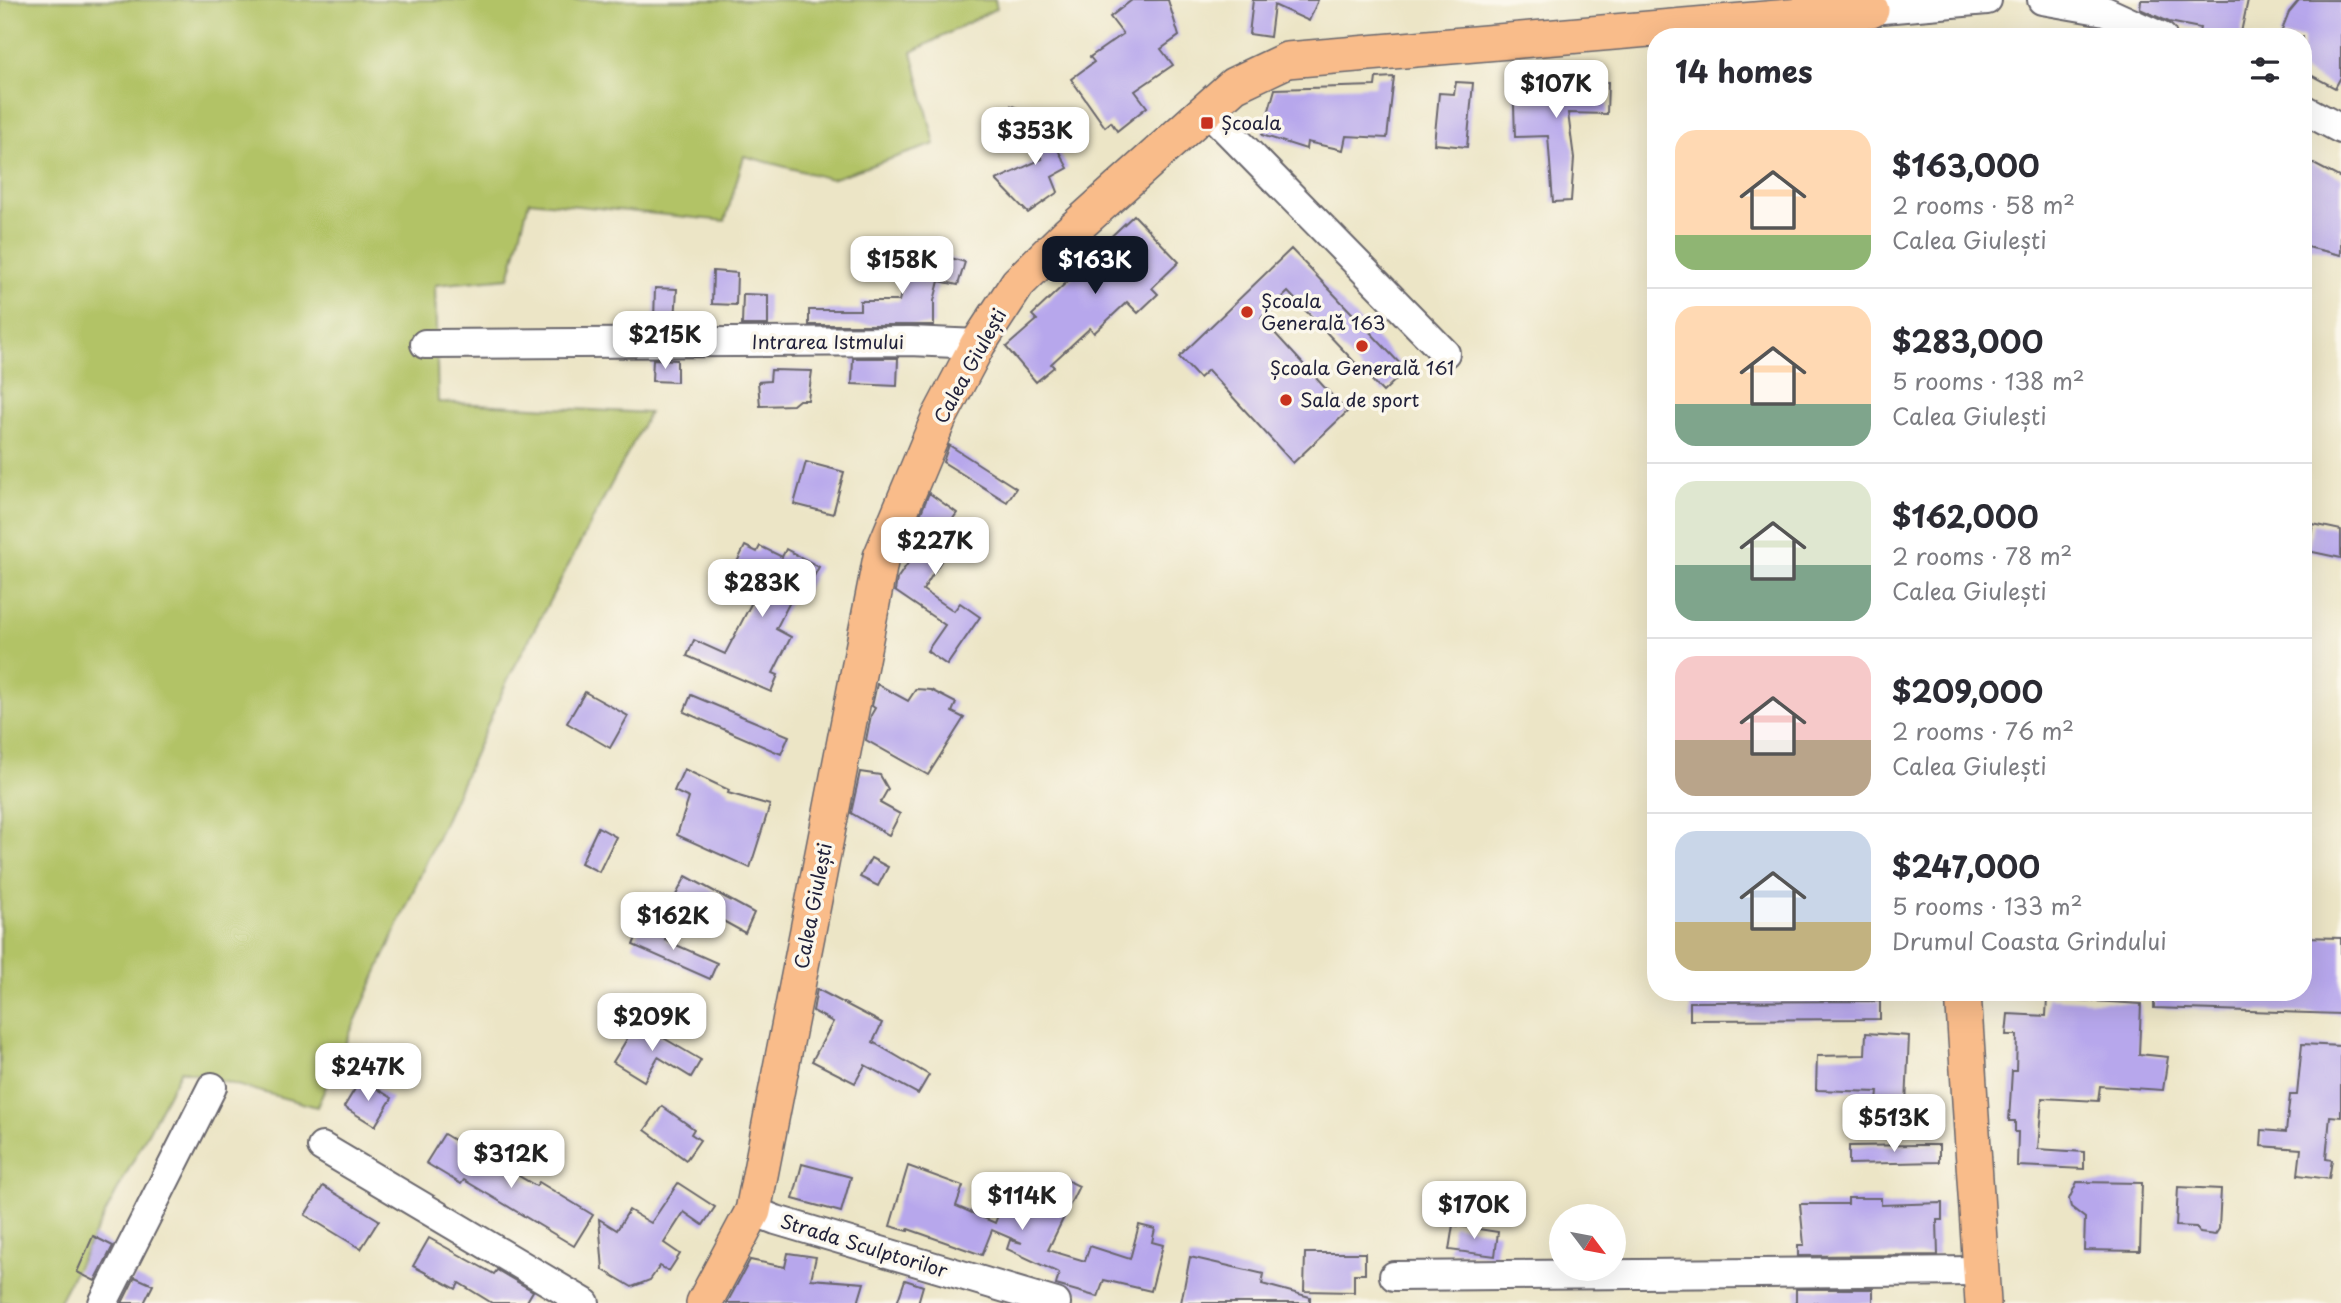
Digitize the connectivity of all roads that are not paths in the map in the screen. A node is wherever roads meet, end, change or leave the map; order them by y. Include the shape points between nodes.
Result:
1 (1987, 0) edge
2 (2042, 0) edge
3 (1872, 16) edge
4 (1712, 28) edge
5 (2142, 28) edge
6 (1647, 33) edge
7 (1206, 109) junction
8 (2312, 114) edge
9 (2341, 129) edge
10 (425, 344) dead end
11 (978, 344) junction
12 (1445, 353) dead end
13 (1963, 1001) edge
14 (212, 1087) dead end
15 (322, 1147) dead end
16 (753, 1211) junction
17 (1394, 1276) dead end
18 (1982, 1287) edge
19 (103, 1303) edge
20 (585, 1303) edge
21 (704, 1303) edge
22 (1056, 1303) edge

1 - 3 street, Calea Giulești
2 - 5 street via 2105,11
3 - 4 main road, Calea Giulești
6 - 7 main road, Calea Giulești via 1287,60 1234,85
7 - 11 main road, Calea Giulești via 1018,283
7 - 12 street
8 - 9 street
10 - 11 street, Intrarea Istmului
11 - 16 main road, Calea Giulești via 939,418 881,557
13 - 18 main road
14 - 19 street
15 - 20 street
16 - 21 main road, Calea Giulești
16 - 22 street, Strada Sculptorilor
17 - 18 street

